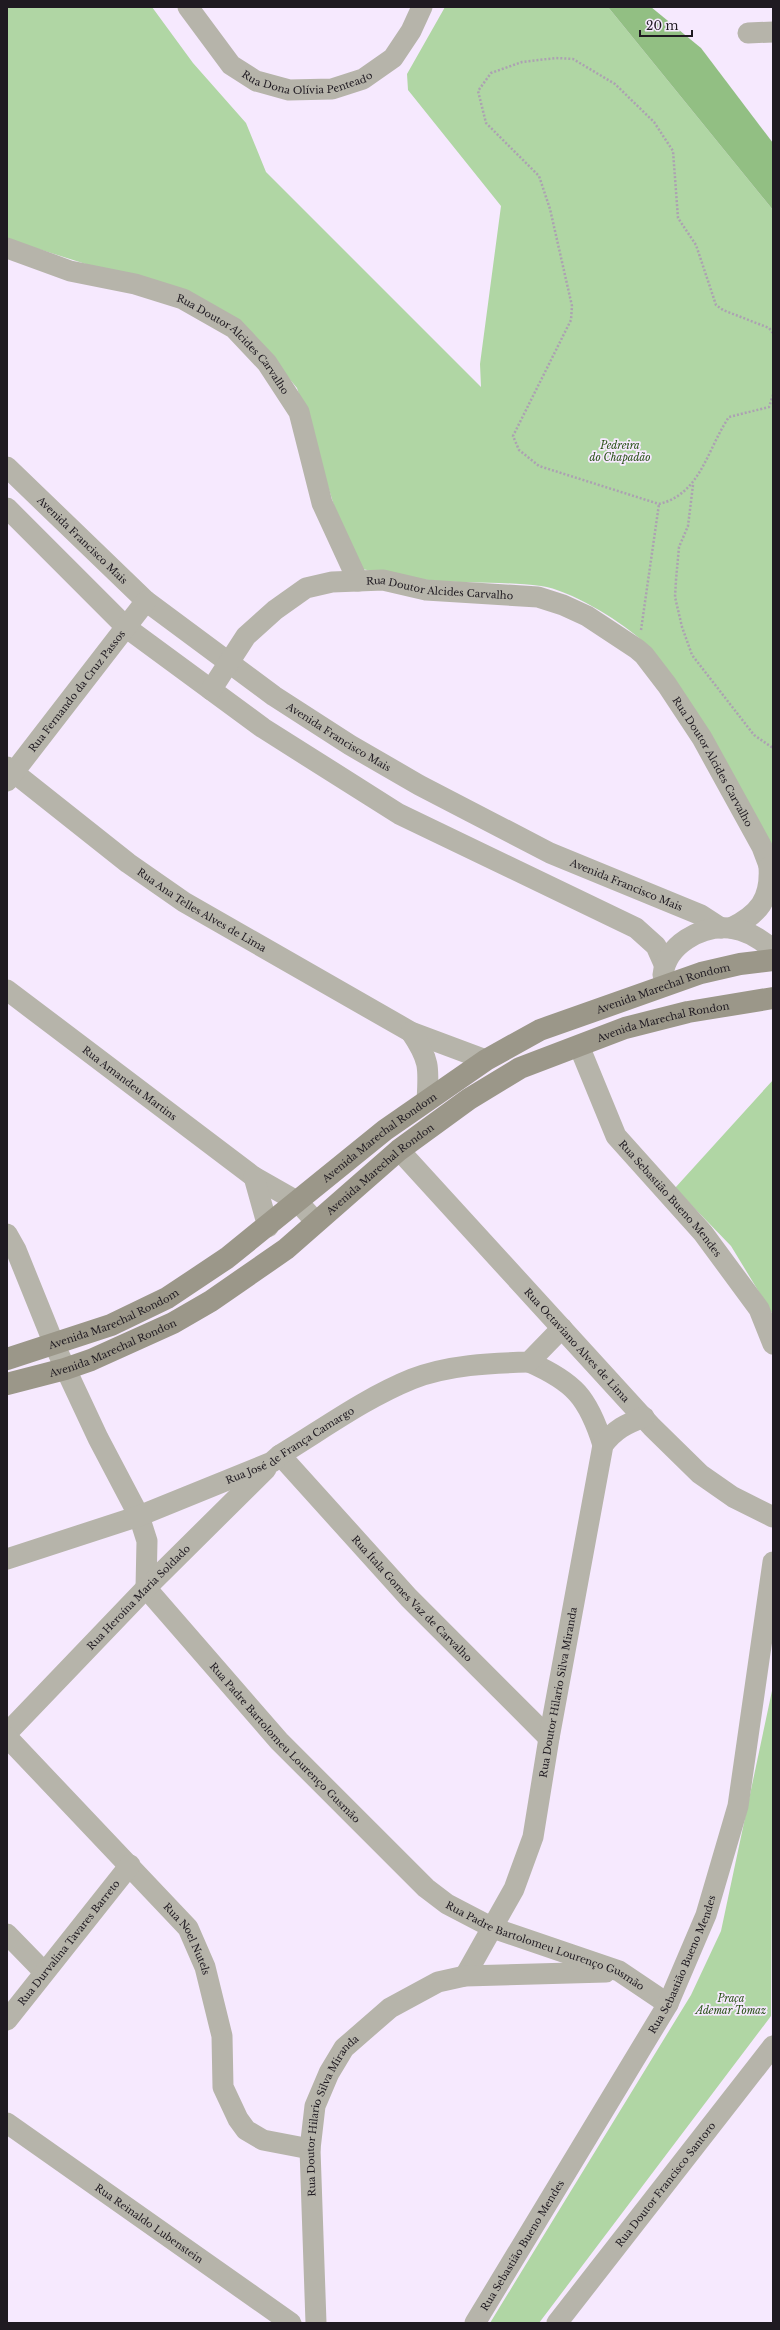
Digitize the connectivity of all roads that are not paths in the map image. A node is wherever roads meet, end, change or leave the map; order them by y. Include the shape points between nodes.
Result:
1 (188, 7) edge
2 (422, 7) edge
3 (773, 32) edge
4 (748, 33) dead end
5 (7, 248) edge
6 (7, 467) edge
7 (7, 508) edge
8 (358, 581) junction
9 (146, 601) junction
10 (127, 628) junction
11 (229, 660) junction
12 (211, 690) junction
13 (9, 773) edge
14 (771, 872) edge
15 (726, 928) junction
16 (773, 950) edge
17 (773, 960) edge
18 (665, 975) junction
19 (7, 990) edge
20 (770, 994) edge
21 (688, 1012) junction
22 (411, 1032) junction
23 (578, 1046) junction
24 (486, 1060) junction
25 (427, 1100) junction
26 (399, 1150) junction
27 (254, 1177) junction
28 (298, 1202) junction
29 (316, 1222) junction
30 (268, 1227) junction
31 (7, 1234) edge
32 (562, 1328) junction
33 (54, 1344) junction
34 (773, 1344) edge
35 (7, 1359) edge
36 (529, 1362) junction
37 (65, 1369) junction
38 (7, 1384) edge
39 (644, 1418) junction
40 (603, 1445) junction
41 (276, 1459) junction
42 (139, 1516) junction
43 (773, 1517) edge
44 (7, 1559) edge
45 (773, 1562) edge
46 (146, 1588) junction
47 (7, 1733) edge
48 (7, 1737) edge
49 (549, 1738) junction
50 (130, 1865) junction
51 (493, 1928) junction
52 (7, 1934) edge
53 (619, 1971) junction
54 (44, 1972) junction
55 (465, 1976) junction
56 (668, 2004) junction
57 (7, 2020) edge
58 (773, 2046) edge
59 (7, 2123) edge
60 (310, 2148) junction
61 (291, 2323) edge
62 (316, 2323) edge
63 (475, 2323) edge
64 (557, 2323) edge

1 - 2 street, Rua Dona Olívia Penteado via 231,65 256,81 289,90 332,90 363,79 394,58 412,30
3 - 4 street
5 - 8 street, Rua Doutor Alcides Carvalho via 70,271 136,284 183,299 234,328 267,363 299,412 322,503
6 - 9 street, Avenida Francisco Mais
7 - 10 street
8 - 11 street via 332,582 306,588 275,610 246,636
8 - 14 street, Rua Doutor Alcides Carvalho via 383,580 426,590 538,597 587,616 637,649 666,685 702,738 762,847
9 - 10 street, Rua Fernando da Cruz Passos
9 - 11 street, Avenida Francisco Mais
10 - 12 street
10 - 13 street, Rua Fernando da Cruz Passos
11 - 12 street
11 - 15 street, Avenida Francisco Mais via 274,696 350,745 419,785 550,853 689,910
12 - 18 street via 263,728 398,814 636,928 656,946
13 - 22 street, Rua Ana Telles Alves de Lima via 184,902
14 - 15 street, Rua Doutor Alcides Carvalho via 766,898 756,912
15 - 16 street, Avenida Francisco Mais via 761,939
15 - 18 street via 700,933 686,939 672,951
17 - 18 main road, Avenida Marechal Rondom via 740,964 700,974
18 - 21 main road via 674,1001
18 - 24 main road, Avenida Marechal Rondom via 540,1030
19 - 27 street, Rua Amandeu Martins
20 - 21 main road, Avenida Marechal Rondon
21 - 23 main road, Avenida Marechal Rondon via 625,1028
22 - 24 street, Rua Ana Telles Alves de Lima
22 - 25 street, Rua Ana Telles Alves de Lima via 425,1052 429,1070
23 - 26 main road, Avenida Marechal Rondon via 520,1068 469,1099
23 - 34 street, Rua Sebastião Bueno Mendes via 616,1136 703,1233 759,1309
24 - 25 main road, Avenida Marechal Rondom
25 - 28 main road, Avenida Marechal Rondom via 385,1130
26 - 29 main road, Avenida Marechal Rondon
26 - 32 street, Rua Octaviano Alves de Lima
27 - 28 street, Rua Amandeu Martins
27 - 30 street
28 - 29 street, Rua Amandeu Martins
28 - 30 main road, Avenida Marechal Rondom
29 - 37 main road, Avenida Marechal Rondon via 286,1249 205,1304 129,1344
30 - 33 main road, Avenida Marechal Rondom via 167,1298 111,1325
31 - 33 street
32 - 36 street
32 - 39 street, Rua Octaviano Alves de Lima
33 - 35 main road, Avenida Marechal Rondom
33 - 37 street
36 - 40 street via 554,1373 573,1388 587,1405
36 - 41 street, Rua José de França Camargo via 455,1368 413,1379 374,1397
37 - 38 main road, Avenida Marechal Rondon
37 - 42 street
39 - 40 street, Rua Doutor Hilario Silva Miranda via 623,1425 612,1432
39 - 43 street, Rua Octaviano Alves de Lima via 700,1474 733,1497
40 - 49 street, Rua Doutor Hilario Silva Miranda
41 - 42 street, Rua José de França Camargo
41 - 46 street, Rua Heroína Maria Soldado
41 - 49 street, Rua Ítala Gomes Vaz de Carvalho via 409,1598
42 - 44 street, Rua José de França Camargo
42 - 46 street via 147,1541
45 - 56 street, Rua Sebastião Bueno Mendes via 738,1806 706,1915
46 - 47 street, Rua Heroína Maria Soldado
46 - 51 street, Rua Padre Bartolomeu Lourenço Gusmão via 279,1741 426,1888 447,1904
48 - 50 street, Rua Noel Nutels
49 - 51 street, Rua Doutor Hilario Silva Miranda via 533,1837 514,1889
50 - 54 street, Rua Durvalina Tavares Barreto
50 - 60 street, Rua Noel Nutels via 188,1928 205,1966 222,2036 223,2087 238,2119 246,2130 263,2140
51 - 53 street, Rua Padre Bartolomeu Lourenço Gusmão
51 - 55 street, Rua Doutor Hilario Silva Miranda
52 - 54 street
53 - 55 street, Rua Doutor Hilario Silva Miranda
53 - 56 street, Rua Padre Bartolomeu Lourenço Gusmão
54 - 57 street, Rua Durvalina Tavares Barreto
55 - 60 street, Rua Doutor Hilario Silva Miranda via 438,1982 412,1994 371,2022 344,2048 329,2073 315,2106
56 - 63 street, Rua Sebastião Bueno Mendes
58 - 64 street, Rua Doutor Francisco Santoro
59 - 61 street, Rua Reinaldo Lubenstein
60 - 62 street, Rua Doutor Hilario Silva Miranda

